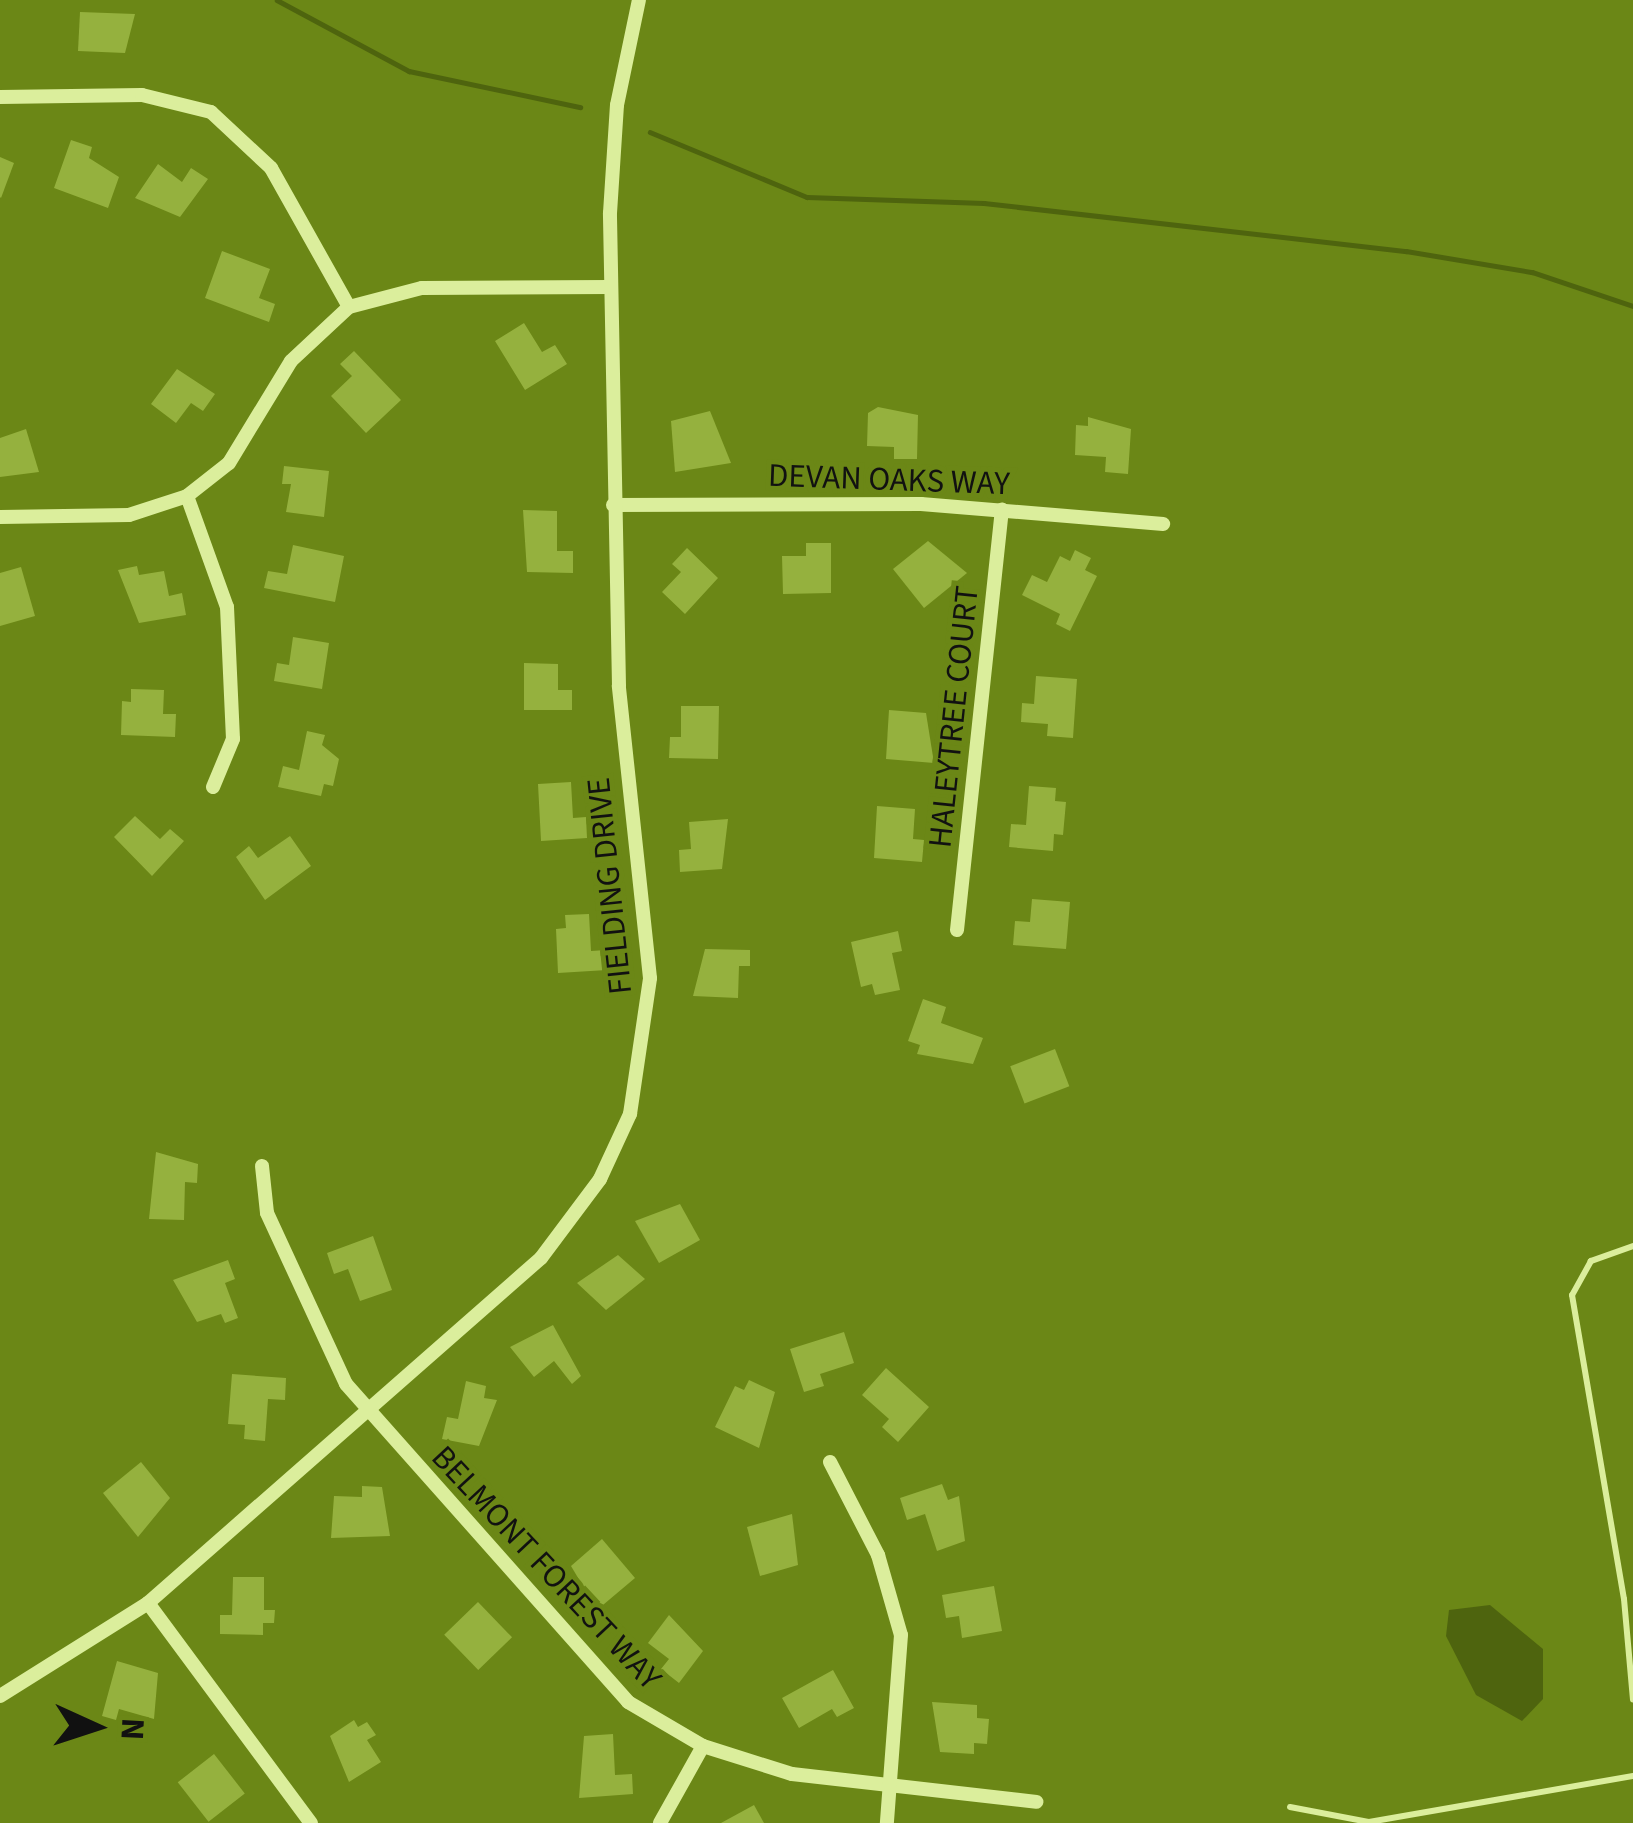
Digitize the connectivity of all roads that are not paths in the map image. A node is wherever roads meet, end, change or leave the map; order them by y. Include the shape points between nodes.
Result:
1 (639, 0) edge
2 (0, 97) edge
3 (610, 287) junction
4 (349, 307) junction
5 (187, 496) junction
6 (613, 505) junction
7 (1002, 509) junction
8 (0, 517) edge
9 (1163, 524) dead end
10 (213, 787) dead end
11 (957, 930) dead end
12 (262, 1166) dead end
13 (1633, 1246) edge
14 (366, 1411) junction
15 (830, 1462) dead end
16 (1633, 1594) edge
17 (1624, 1599) junction
18 (148, 1603) junction
19 (0, 1696) edge
20 (1633, 1700) edge
21 (704, 1746) junction
22 (1633, 1776) edge
23 (891, 1786) junction
24 (1036, 1802) dead end
25 (1290, 1808) dead end
26 (310, 1823) edge
27 (660, 1823) edge
28 (887, 1823) edge

1 - 3 street, FIELDING DRIVE via 617,105
2 - 4 street via 142,95 211,112 271,168
3 - 4 street via 442,287
3 - 6 street, FIELDING DRIVE
4 - 5 street via 291,361 229,463
5 - 8 street via 129,515
5 - 10 street via 227,607 233,739
6 - 7 street, DEVAN OAKS WAY
6 - 14 street, FIELDING DRIVE via 623,749 650,978 630,1114 562,1236
7 - 9 street, DEVAN OAKS WAY
7 - 11 street, HALEYTREE COURT
12 - 14 street, BELMONT FOREST WAY via 267,1214 310,1316
13 - 17 lane via 1591,1262 1572,1295
14 - 18 street, FIELDING DRIVE
14 - 21 street, BELMONT FOREST WAY via 610,1685
15 - 23 street via 897,1612 902,1673
16 - 17 lane
17 - 20 lane
18 - 19 street, FIELDING DRIVE
18 - 26 street
21 - 23 street, BELMONT FOREST WAY via 792,1774
21 - 27 street
22 - 25 lane via 1369,1822
23 - 24 street, BELMONT FOREST WAY
23 - 28 street

